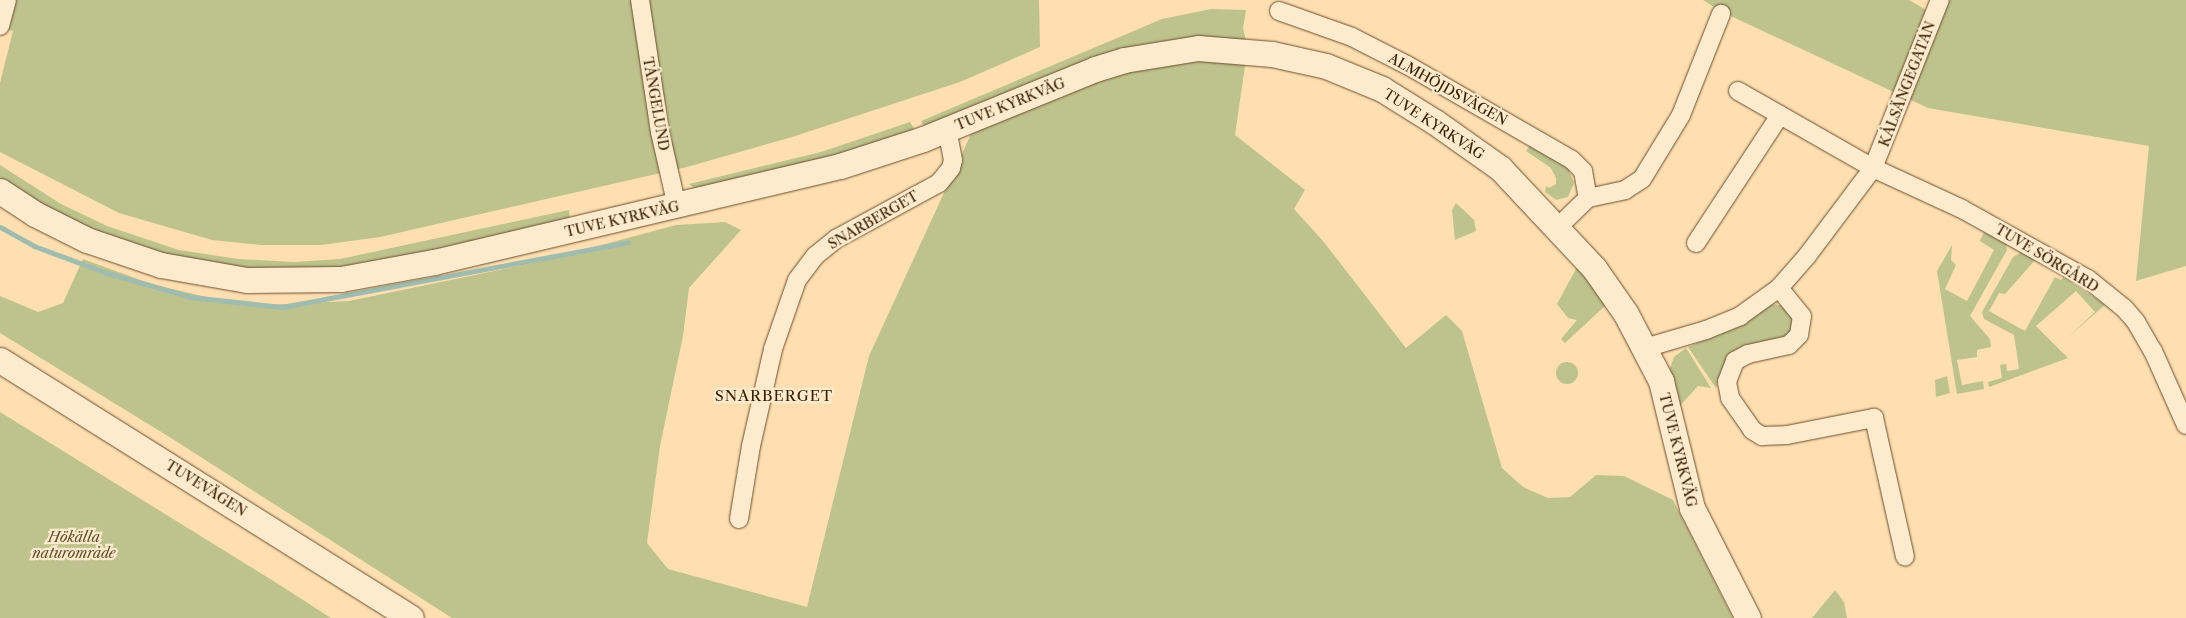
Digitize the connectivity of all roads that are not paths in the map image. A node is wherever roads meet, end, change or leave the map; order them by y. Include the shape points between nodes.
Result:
1 (7, 0) edge
2 (640, 0) edge
3 (1937, 1) edge
4 (1279, 11) dead end
5 (1721, 14) dead end
6 (0, 26) edge
7 (1738, 91) dead end
8 (1780, 115) junction
9 (947, 130) junction
10 (1873, 168) junction
11 (0, 191) edge
12 (1588, 198) junction
13 (677, 207) junction
14 (1558, 227) junction
15 (1696, 243) dead end
16 (1779, 288) junction
17 (1646, 348) junction
18 (0, 360) edge
19 (2186, 425) edge
20 (739, 518) dead end
21 (1905, 557) dead end
22 (411, 618) edge
23 (1748, 618) edge

1 - 6 street
2 - 13 street, TÅNGELUND via 660,132
3 - 10 street, KÅLSÄNGEGATAN
4 - 12 street, ALMHÖJDSVÄGEN via 1352,37 1572,160 1583,171
5 - 12 street via 1682,115 1642,179 1625,190
7 - 8 street
8 - 10 street
8 - 15 street
9 - 13 street, TUVE KYRKVÄG via 840,166
9 - 14 street, TUVE KYRKVÄG via 1124,60 1198,48 1272,54 1334,70 1382,89 1500,168
9 - 20 street, SNARBERGET via 953,160 939,183 836,239 815,256 797,280 773,350 751,446
10 - 16 street, KÅLSÄNGEGATAN
10 - 19 street, TUVE SÖRGÅRD via 2024,242 2088,279 2118,302 2136,322 2153,351
11 - 13 street, TUVE KYRKVÄG via 57,226 119,252 191,272 274,282 369,275
12 - 14 street
14 - 17 street, TUVE KYRKVÄG via 1594,268
16 - 17 street, KÅLSÄNGEGATAN via 1740,316
16 - 21 street via 1802,316 1799,335 1789,345 1748,354 1736,361 1727,382 1730,398 1752,430 1762,436 1787,435 1874,418
17 - 23 street, TUVE KYRKVÄG via 1661,381 1692,508
18 - 22 street, TUVEVÄGEN

